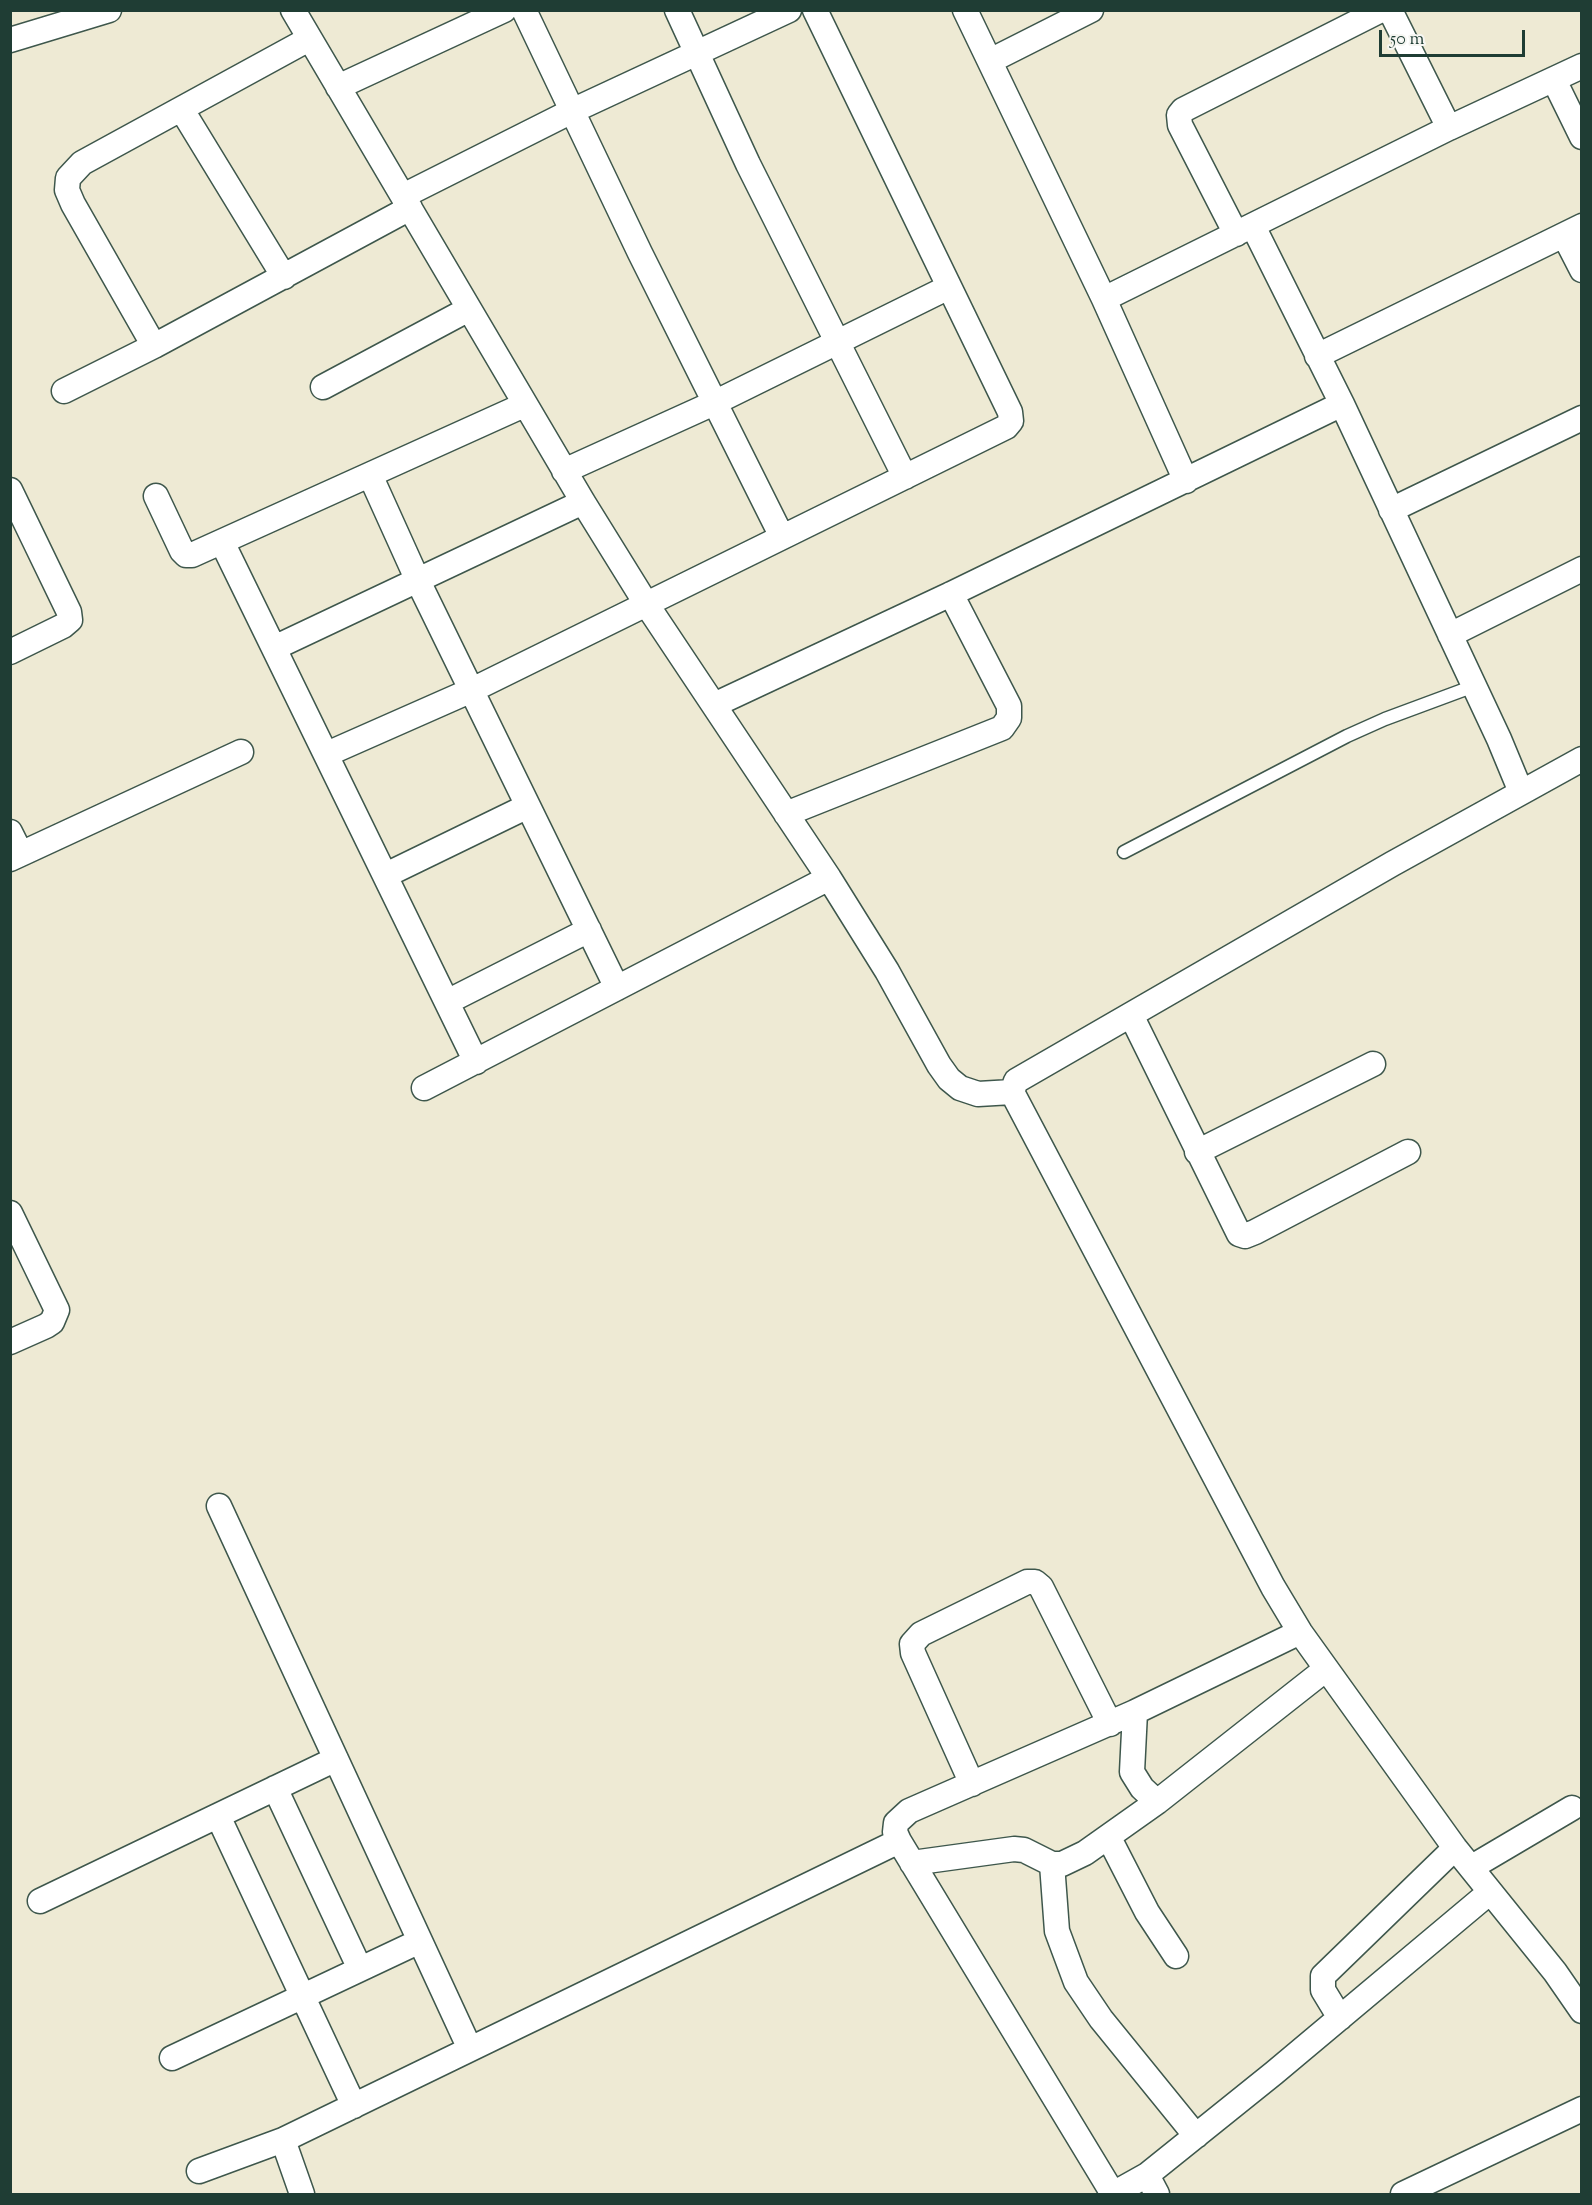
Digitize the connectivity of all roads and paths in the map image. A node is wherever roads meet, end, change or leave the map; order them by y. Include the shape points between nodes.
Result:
1 (109, 10) edge
2 (293, 10) edge
3 (504, 10) edge
4 (524, 10) edge
5 (677, 10) edge
6 (789, 10) edge
7 (815, 10) edge
8 (965, 10) edge
9 (1091, 10) edge
10 (1382, 10) edge
11 (1390, 10) edge
12 (309, 39) junction
13 (10, 40) edge
14 (696, 53) junction
15 (990, 61) junction
16 (1581, 66) edge
17 (1554, 80) junction
18 (338, 87) junction
19 (182, 110) junction
20 (572, 111) junction
21 (1449, 128) junction
22 (1581, 137) edge
23 (406, 202) junction
24 (1245, 230) junction
25 (1573, 230) edge
26 (1581, 270) edge
27 (284, 277) junction
28 (949, 287) junction
29 (1104, 299) junction
30 (469, 309) junction
31 (837, 344) junction
32 (154, 346) junction
33 (1317, 356) junction
34 (323, 387) dead end
35 (64, 391) dead end
36 (714, 403) junction
37 (1342, 404) junction
38 (524, 405) junction
39 (1581, 418) edge
40 (564, 471) junction
41 (371, 477) junction
42 (905, 477) junction
43 (1186, 481) junction
44 (10, 489) edge
45 (156, 496) dead end
46 (583, 502) junction
47 (1391, 510) junction
48 (782, 537) junction
49 (222, 542) junction
50 (1581, 569) edge
51 (418, 581) junction
52 (951, 594) junction
53 (645, 602) junction
54 (1450, 634) junction
55 (274, 648) junction
56 (10, 652) edge
57 (1474, 686) junction
58 (472, 690) junction
59 (714, 705) junction
60 (241, 752) dead end
61 (327, 754) junction
62 (1581, 759) edge
63 (1521, 792) junction
64 (528, 806) junction
65 (786, 814) junction
66 (10, 832) edge
67 (1124, 852) dead end
68 (16, 857) edge
69 (386, 875) junction
70 (829, 878) junction
71 (589, 930) junction
72 (617, 988) junction
73 (447, 1002) junction
74 (1131, 1015) junction
75 (476, 1062) junction
76 (1373, 1064) dead end
77 (424, 1089) dead end
78 (1012, 1092) junction
79 (1197, 1152) junction
80 (1408, 1152) dead end
81 (10, 1213) edge
82 (10, 1342) edge
83 (219, 1506) dead end
84 (1300, 1632) junction
85 (1326, 1669) junction
86 (1135, 1712) junction
87 (1110, 1724) junction
88 (336, 1759) junction
89 (972, 1784) junction
90 (275, 1788) junction
91 (1157, 1802) junction
92 (1572, 1808) dead end
93 (218, 1816) junction
94 (1109, 1838) junction
95 (899, 1841) junction
96 (1455, 1848) junction
97 (912, 1863) junction
98 (1052, 1864) junction
99 (1472, 1867) junction
100 (1490, 1892) junction
101 (40, 1901) dead end
102 (420, 1941) junction
103 (1176, 1956) dead end
104 (360, 1969) junction
105 (1575, 1988) edge
106 (302, 1996) junction
107 (1581, 2011) edge
108 (1340, 2018) junction
109 (470, 2049) junction
110 (172, 2058) dead end
111 (354, 2106) junction
112 (1581, 2109) edge
113 (1196, 2136) junction
114 (283, 2140) junction
115 (199, 2171) dead end
116 (1152, 2185) edge
117 (302, 2194) edge
118 (1403, 2194) edge

1 - 13 street
2 - 12 street
3 - 18 street
4 - 20 street
5 - 14 street
6 - 14 street
7 - 28 street
8 - 15 street
9 - 15 street
10 - 24 street via 1183,110 1179,116 1180,125
11 - 21 street
12 - 18 street
12 - 19 street
14 - 20 street
14 - 31 street
15 - 29 street
16 - 17 street
17 - 21 street
17 - 22 street
18 - 23 street
19 - 27 street
19 - 32 street via 82,163 68,178 67,190 73,204
20 - 23 street
20 - 36 street
21 - 24 street
23 - 27 street
23 - 30 street
24 - 29 street
24 - 33 street
25 - 26 street
25 - 33 street
27 - 32 street
28 - 31 street
28 - 42 street via 1011,421
29 - 43 street
30 - 34 street
30 - 38 street
31 - 36 street
31 - 42 street
32 - 35 street
33 - 37 street
36 - 40 street
36 - 48 street
37 - 43 street
37 - 47 street
38 - 40 street
38 - 41 street
39 - 47 street
40 - 46 street
41 - 49 street
41 - 51 street
42 - 48 street
43 - 52 street
44 - 56 street via 69,612 69,620
45 - 49 street via 186,555
46 - 51 street
46 - 53 street
47 - 54 street
48 - 53 street
49 - 55 street
50 - 54 street
51 - 55 street
51 - 58 street
52 - 59 street
52 - 65 street via 1009,706 1009,718 1002,728
53 - 58 street
53 - 59 street
54 - 57 street
55 - 61 street
57 - 63 street
57 - 67 lane via 1347,736
58 - 61 street
58 - 64 street
59 - 65 street
60 - 68 street
61 - 69 street
62 - 63 street
63 - 74 street
64 - 69 street
64 - 71 street
65 - 70 street
66 - 68 street
69 - 73 street
70 - 72 street
70 - 78 street via 949,1079 978,1094
71 - 72 street
71 - 73 street
72 - 75 street
73 - 75 street
74 - 78 street via 1016,1081
74 - 79 street
75 - 77 street
76 - 79 street
78 - 84 street
79 - 80 street via 1233,1226 1245,1236
81 - 82 street via 57,1310 52,1322
83 - 88 street
84 - 85 street
84 - 86 street
85 - 91 street
85 - 96 street
86 - 87 street
86 - 91 street via 1132,1772
87 - 89 street
87 - 89 street via 1041,1587 1027,1582 921,1634 912,1644
88 - 90 street
88 - 102 street
89 - 95 street via 903,1816 896,1823
90 - 93 street
90 - 104 street
91 - 94 street
92 - 99 street
93 - 101 street
93 - 106 street
94 - 98 street via 1062,1864
94 - 103 street
95 - 97 street
95 - 109 street
96 - 99 street
96 - 108 street via 1323,1976 1323,1990
97 - 98 street via 1014,1849
97 - 116 street via 1113,2194
98 - 113 street via 1057,1931 1076,1982 1101,2019
99 - 100 street
100 - 105 street
100 - 108 street
102 - 104 street
102 - 109 street
104 - 106 street
105 - 107 street
106 - 110 street
106 - 111 street
108 - 113 street
109 - 111 street
111 - 114 street
112 - 118 street
113 - 116 street
114 - 115 street
114 - 117 street

